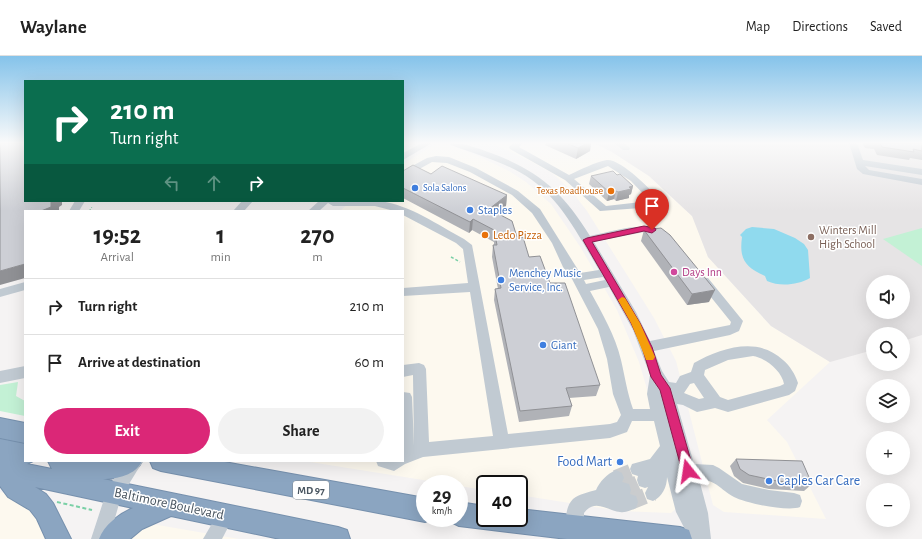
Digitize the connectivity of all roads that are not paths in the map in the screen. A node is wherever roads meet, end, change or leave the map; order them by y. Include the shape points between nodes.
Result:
1 (420, 166) edge
2 (462, 166) edge
3 (513, 166) edge
4 (547, 166) edge
5 (600, 166) edge
6 (615, 166) edge
7 (862, 166) edge
8 (882, 166) edge
9 (553, 170) junction
10 (922, 172) edge
11 (404, 174) edge
12 (534, 178) junction
13 (568, 178) junction
14 (922, 182) edge
15 (247, 202) edge
16 (330, 202) edge
17 (376, 202) edge
18 (239, 210) edge
19 (315, 210) edge
20 (400, 210) edge
21 (404, 212) edge
22 (587, 240) junction
23 (671, 243) edge
24 (696, 272) edge
25 (577, 277) junction
26 (609, 278) junction
27 (24, 286) edge
28 (475, 287) junction
29 (582, 289) junction
30 (404, 292) edge
31 (0, 294) edge
32 (647, 347) junction
33 (404, 371) edge
34 (24, 372) edge
35 (697, 376) junction
36 (0, 377) edge
37 (663, 388) junction
38 (421, 395) junction
39 (404, 397) edge
40 (715, 402) junction
41 (628, 415) junction
42 (659, 415) junction
43 (0, 428) edge
44 (24, 433) edge
45 (404, 438) edge
46 (502, 442) junction
47 (422, 450) junction
48 (668, 450) junction
49 (24, 454) edge
50 (0, 462) edge
51 (63, 462) edge
52 (129, 462) edge
53 (134, 462) edge
54 (171, 462) edge
55 (202, 465) edge
56 (654, 467) junction
57 (688, 471) junction
58 (114, 493) junction
59 (603, 496) junction
60 (794, 501) dead end
61 (169, 504) junction
62 (416, 508) edge
63 (226, 516) junction
64 (528, 523) edge
65 (575, 529) junction
66 (59, 539) edge
67 (100, 539) edge
68 (111, 539) edge
69 (212, 539) edge
70 (338, 539) edge
71 (680, 539) edge
72 (701, 539) edge

1 - 11 street
2 - 25 street via 515,193 536,211
3 - 12 street
4 - 9 street
5 - 13 street
6 - 13 street via 634,179 656,202 604,209
7 - 14 street via 869,173
8 - 10 street
9 - 12 street
9 - 13 street
12 - 22 street via 559,200
15 - 18 street
16 - 17 street
16 - 19 street
16 - 20 street via 340,208 351,210
17 - 20 street
21 - 28 street via 466,245
22 - 23 street via 644,229 658,233
22 - 26 street
24 - 32 street via 734,317 736,328
25 - 26 street
25 - 29 street
26 - 29 street
26 - 32 street
27 - 31 street
28 - 30 street
28 - 46 street
29 - 41 street via 604,329 614,359 620,394
32 - 37 street
33 - 38 street via 419,369
34 - 36 street
35 - 37 street via 685,380 679,389
35 - 40 street
35 - 40 street via 698,367 708,361 729,354 755,351 772,357 788,375 791,383 790,388 784,391 728,406
37 - 40 street via 691,400 698,406
37 - 42 street via 654,394
37 - 57 street
38 - 39 street
38 - 47 street
39 - 45 street
41 - 42 street
41 - 46 street via 622,427 610,431
42 - 48 street
43 - 44 highway
45 - 47 street
46 - 47 street
48 - 56 street via 663,452
48 - 72 street via 684,512
49 - 50 highway
50 - 58 highway, Baltimore Boulevard
50 - 66 highway via 16,488 38,502 45,511
51 - 52 highway via 108,469
53 - 58 street
54 - 55 highway, MD 97
55 - 62 highway, MD 97
56 - 56 street via 658,471 659,486 645,481 646,467
57 - 60 street via 713,473 739,491
57 - 72 street via 700,513
58 - 61 highway, Baltimore Boulevard
58 - 67 street
59 - 59 street via 621,505 623,490 605,489
59 - 65 street via 585,501 575,508
61 - 63 highway, Baltimore Boulevard
61 - 68 highway via 134,520
63 - 69 street
63 - 70 highway, Baltimore Boulevard
64 - 65 highway
65 - 71 highway

